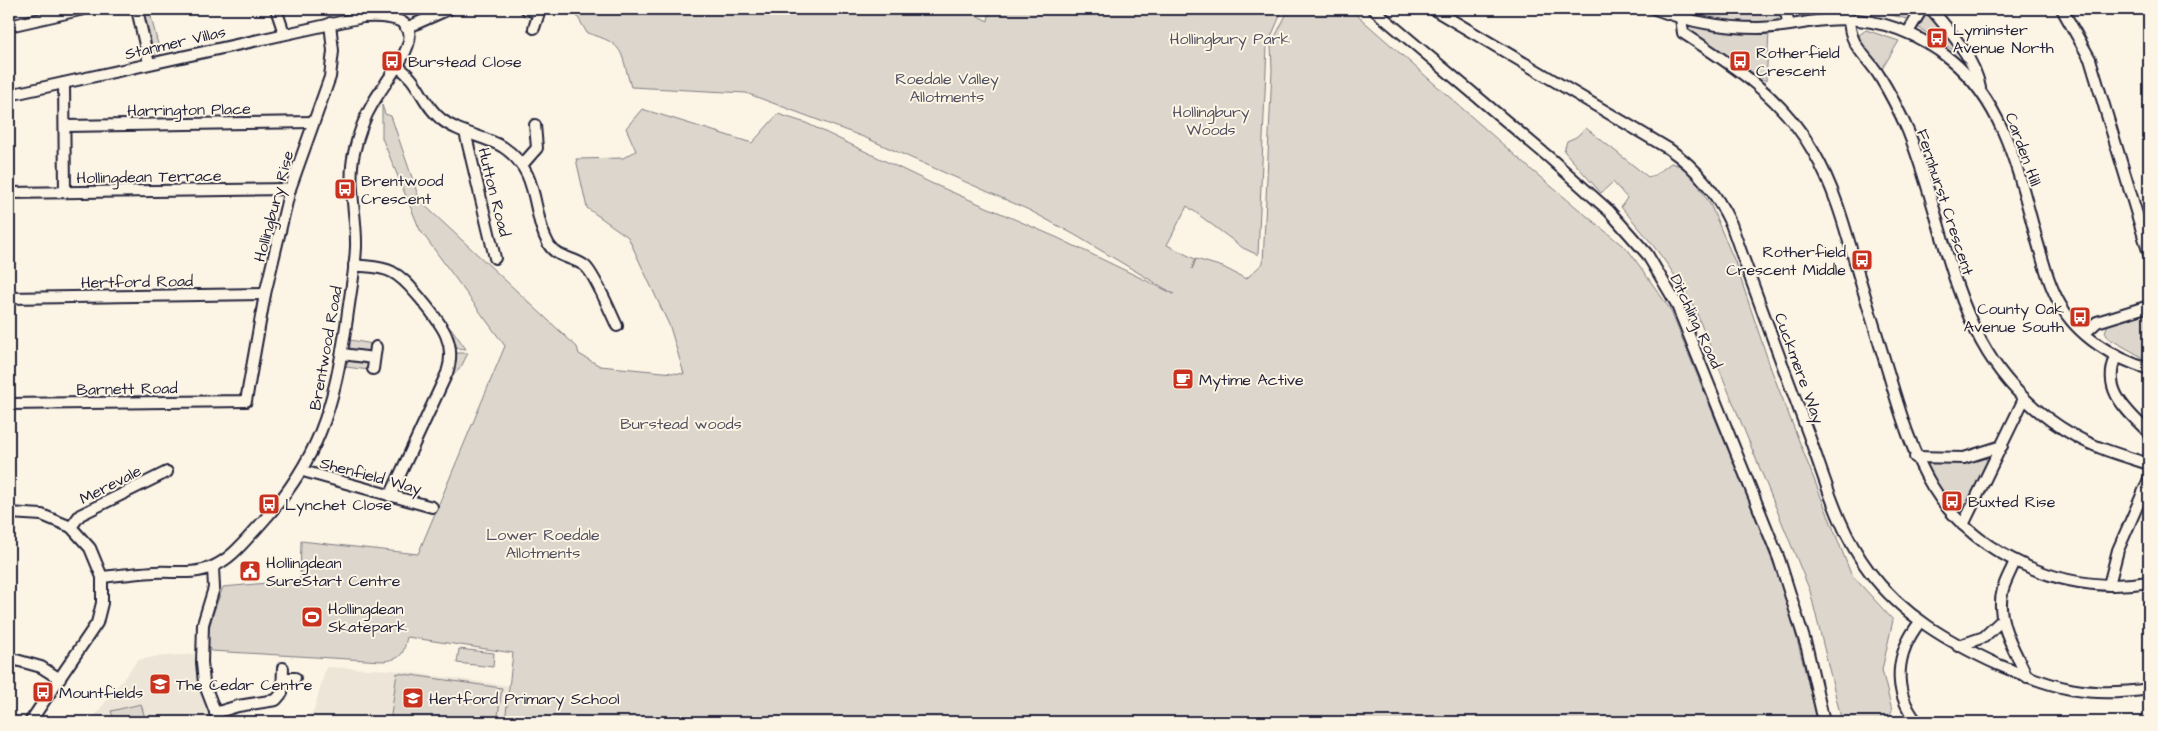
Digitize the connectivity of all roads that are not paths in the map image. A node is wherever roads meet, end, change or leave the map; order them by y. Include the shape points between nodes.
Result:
1 (84, 9) edge
2 (137, 9) edge
3 (276, 9) edge
4 (449, 9) edge
5 (526, 9) edge
6 (1373, 9) edge
7 (1433, 9) edge
8 (1654, 9) edge
9 (1785, 9) edge
10 (1922, 9) edge
11 (1931, 9) edge
12 (2062, 9) edge
13 (375, 12) edge
14 (1681, 18) junction
15 (1849, 19) junction
16 (330, 23) junction
17 (9, 26) edge
18 (1789, 26) junction
19 (406, 28) junction
20 (534, 28) dead end
21 (1908, 32) junction
22 (284, 33) junction
23 (148, 63) junction
24 (398, 67) junction
25 (64, 83) junction
26 (1980, 89) junction
27 (9, 95) edge
28 (313, 122) junction
29 (535, 125) dead end
30 (66, 126) junction
31 (464, 132) junction
32 (522, 165) junction
33 (290, 189) junction
34 (66, 192) junction
35 (9, 193) edge
36 (2149, 254) edge
37 (495, 258) dead end
38 (354, 266) junction
39 (265, 294) junction
40 (9, 298) edge
41 (2149, 306) edge
42 (617, 326) dead end
43 (2085, 334) junction
44 (342, 354) junction
45 (2116, 357) junction
46 (2149, 368) edge
47 (373, 370) dead end
48 (2024, 399) junction
49 (246, 401) joint
50 (9, 404) edge
51 (2149, 433) edge
52 (2002, 446) junction
53 (1915, 457) junction
54 (2149, 464) edge
55 (302, 471) junction
56 (167, 472) dead end
57 (2149, 479) edge
58 (390, 496) junction
59 (432, 507) dead end
60 (9, 513) edge
61 (1963, 525) junction
62 (71, 528) junction
63 (2015, 561) junction
64 (213, 567) junction
65 (102, 577) junction
66 (2149, 582) edge
67 (2109, 585) junction
68 (2002, 620) junction
69 (1920, 622) junction
70 (1958, 646) junction
71 (9, 658) edge
72 (2027, 677) junction
73 (295, 678) dead end
74 (60, 679) junction
75 (2149, 689) edge
76 (217, 717) edge
77 (30, 722) edge
78 (1824, 722) edge
79 (1917, 722) edge

1 - 17 street
2 - 23 street
3 - 22 street
4 - 19 street
5 - 20 street via 539,13
6 - 78 street, Ditchling Road via 1551,159 1609,211 1647,254 1676,303 1779,559 1808,648
7 - 69 street, Cuckmere Way via 1669,150 1697,171 1710,187 1731,224 1849,539 1869,572
8 - 14 street, Carden Hill
9 - 18 street
10 - 21 street
11 - 26 street via 1954,37 1978,78
12 - 36 street via 2090,59
13 - 16 street, Stanmer Villas
13 - 19 street via 393,17
14 - 18 street, Carden Hill via 1739,27
14 - 53 street via 1682,33 1763,88 1784,110 1814,152 1831,188 1847,236
15 - 18 street, Carden Hill
15 - 21 street, Carden Hill
15 - 48 street, Fernhurst Crescent via 1850,35 1880,76 1907,129 1968,317 1981,345
16 - 22 street, Stanmer Villas
16 - 28 street, Hollingbury Rise via 333,61
19 - 24 street, Brentwood Road via 408,47
21 - 26 street, Carden Hill via 1951,60
22 - 23 street, Stanmer Villas
23 - 25 street, Stanmer Villas
24 - 31 street via 411,77 430,108 442,120
24 - 38 street, Brentwood Road via 367,113 354,155 351,172 356,226
25 - 27 street, Stanmer Villas
25 - 30 street
26 - 43 street, Carden Hill via 2000,122 2010,147 2053,291 2064,312
28 - 30 street, Harrington Place
28 - 33 street, Hollingbury Rise
29 - 32 street via 537,148
30 - 34 street
31 - 32 street via 496,143
31 - 37 street, Hutton Road
32 - 42 street via 549,244 554,251 588,269
33 - 34 street, Hollingdean Terrace
33 - 39 street, Hollingbury Rise
34 - 35 street, Hollingdean Terrace
38 - 44 street, Brentwood Road
38 - 58 street via 384,269 400,277 440,322 450,346 450,363
39 - 40 street, Hertford Road
39 - 49 street, Hollingbury Rise
41 - 43 street via 2097,322
43 - 45 street, Carden Hill
44 - 47 street via 375,352
44 - 55 street, Brentwood Road via 326,422
45 - 46 street, Carden Hill
45 - 51 street via 2113,377 2116,395 2126,412
48 - 52 street
48 - 54 street, Fernhurst Crescent via 2075,436
49 - 50 street, Barnett Road
52 - 53 street via 1964,458
52 - 61 street
53 - 61 street via 1934,491
55 - 58 street, Shenfield Way
55 - 64 street, Brentwood Road via 274,510 238,549
56 - 62 street, Merevale via 80,515
57 - 67 street via 2118,550
58 - 59 street, Shenfield Way
60 - 62 street via 42,515
61 - 63 street via 1980,540
62 - 65 street via 90,548
63 - 67 street via 2064,578
63 - 68 street via 2002,590
64 - 65 street, Brentwood Road via 178,573
64 - 76 street via 214,588 203,624 202,654 204,683
65 - 74 street via 102,603 97,623
66 - 67 street
68 - 70 street via 1984,637
68 - 72 street
69 - 70 street, Cuckmere Way
69 - 79 street via 1908,638 1900,663 1902,695
70 - 72 street, Cuckmere Way
71 - 74 street via 41,666
72 - 75 street, Cuckmere Way via 2080,692 2114,694
73 - 76 street via 283,673 282,692 275,700 238,706
74 - 77 street

